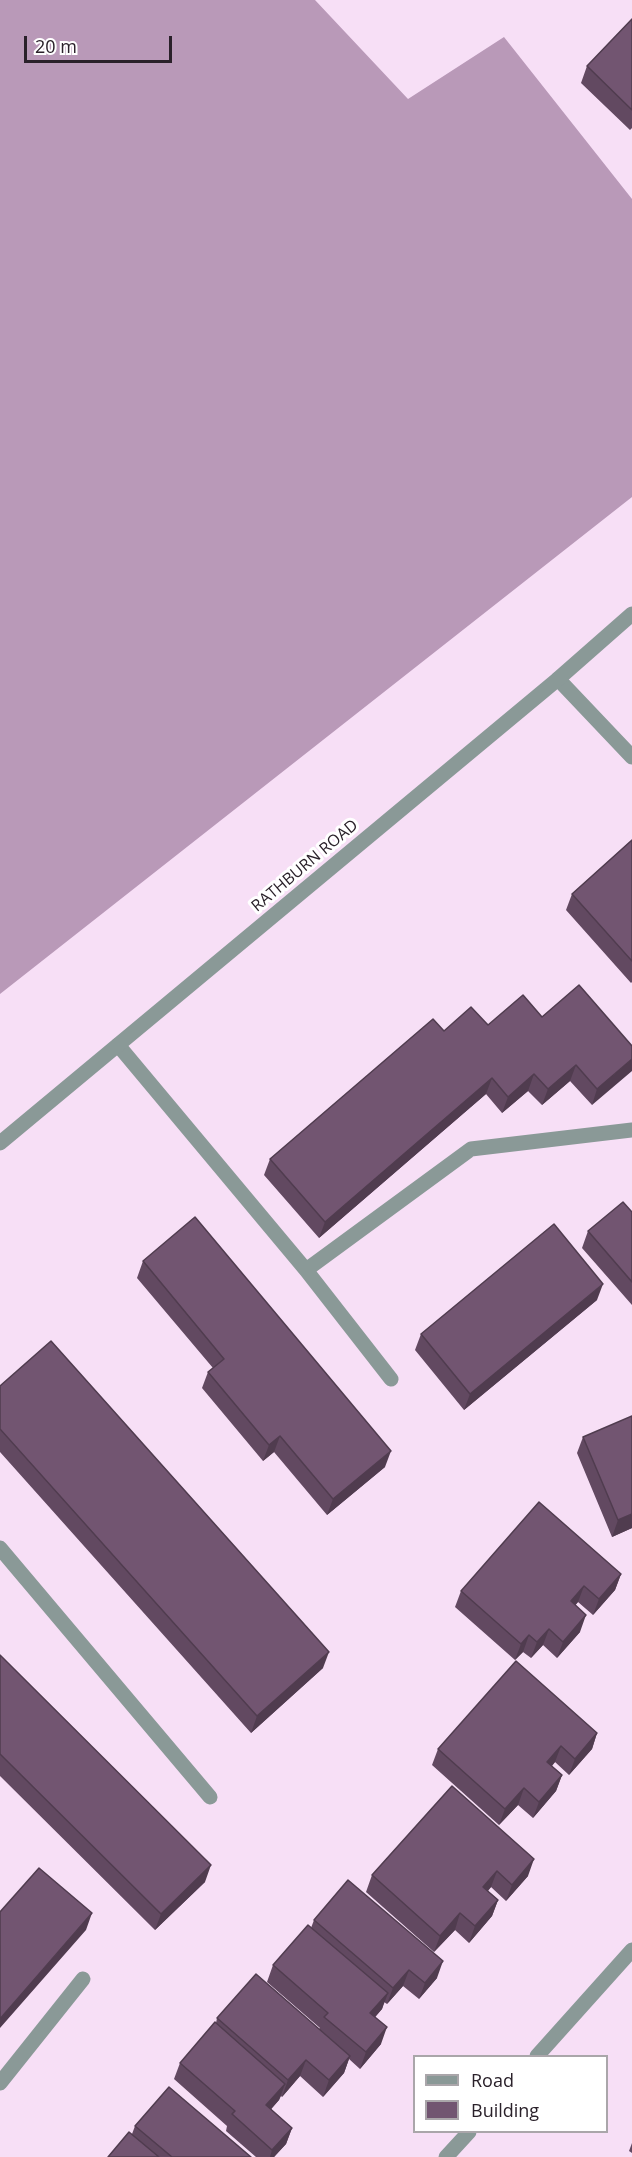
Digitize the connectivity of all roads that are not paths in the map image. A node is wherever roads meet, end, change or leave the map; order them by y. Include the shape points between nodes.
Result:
1 (632, 615) edge
2 (558, 679) junction
3 (632, 758) edge
4 (118, 1045) junction
5 (632, 1130) edge
6 (0, 1143) edge
7 (306, 1270) junction
8 (392, 1378) dead end
9 (0, 1548) edge
10 (210, 1797) dead end
11 (632, 1950) edge
12 (83, 1979) dead end
13 (538, 2055) edge
14 (0, 2083) edge
15 (468, 2133) edge
16 (446, 2157) edge

1 - 2 street, RATHBURN ROAD
2 - 3 street
2 - 4 street, RATHBURN ROAD
4 - 6 street, RATHBURN ROAD
4 - 7 street
5 - 7 street via 471,1149
7 - 8 street
9 - 10 street
11 - 13 street
12 - 14 street
15 - 16 street

